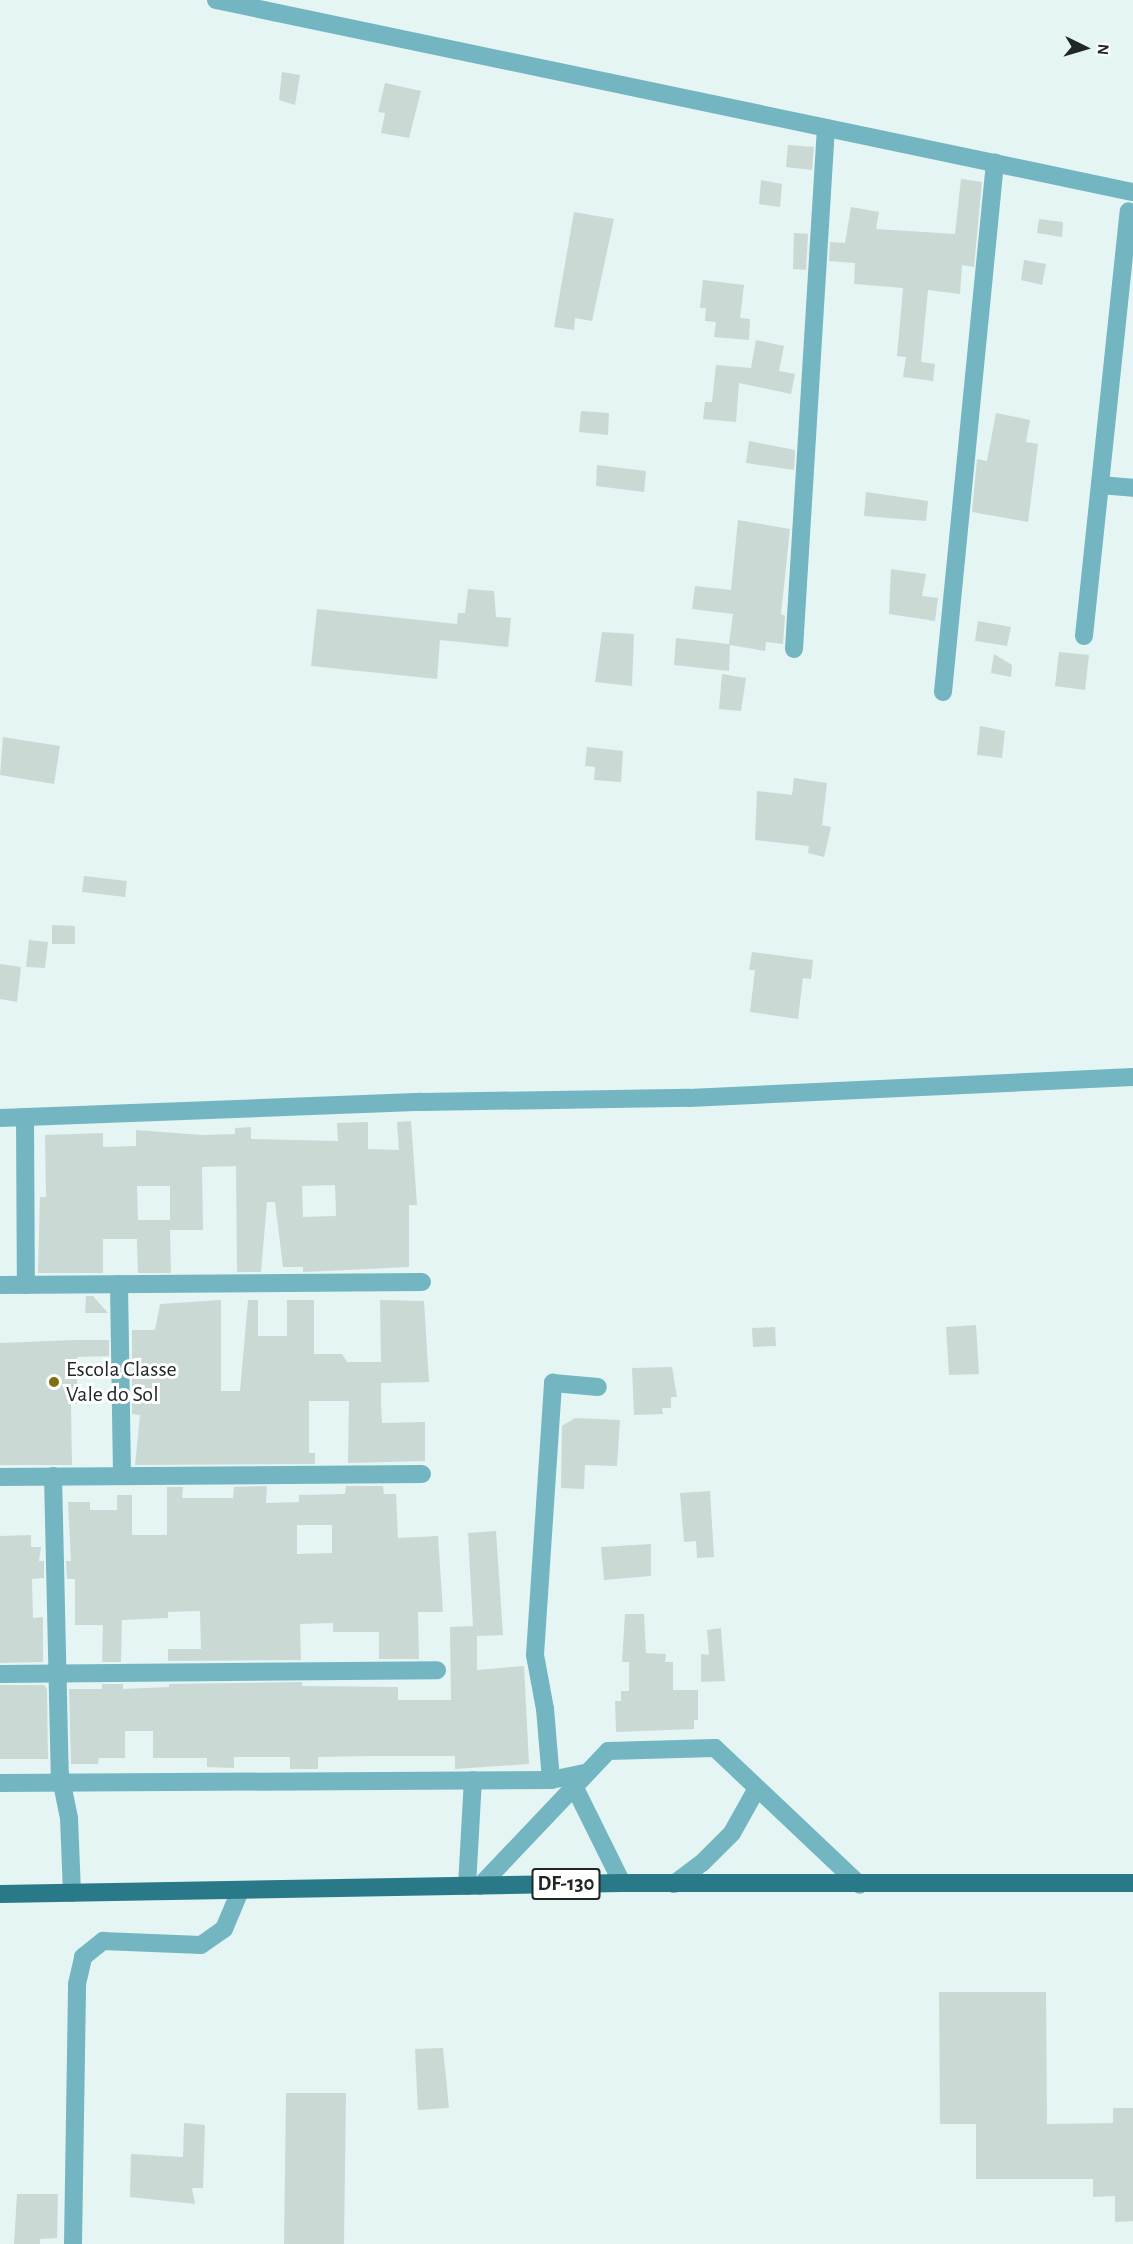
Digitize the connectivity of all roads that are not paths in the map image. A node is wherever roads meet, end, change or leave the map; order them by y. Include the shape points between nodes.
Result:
1 (216, 0) edge
2 (826, 128) junction
3 (995, 163) junction
4 (1133, 192) edge
5 (1129, 211) dead end
6 (1100, 485) junction
7 (1133, 488) edge
8 (1084, 636) dead end
9 (794, 649) dead end
10 (943, 692) dead end
11 (1133, 1077) edge
12 (25, 1117) junction
13 (0, 1119) edge
14 (422, 1282) dead end
15 (119, 1284) junction
16 (0, 1285) edge
17 (26, 1285) junction
18 (598, 1387) dead end
19 (122, 1474) junction
20 (422, 1474) dead end
21 (53, 1476) junction
22 (0, 1477) edge
23 (436, 1670) dead end
24 (57, 1673) junction
25 (0, 1674) edge
26 (579, 1779) junction
27 (473, 1780) junction
28 (551, 1780) junction
29 (63, 1783) junction
30 (0, 1784) edge
31 (756, 1790) junction
32 (622, 1883) junction
33 (674, 1884) junction
34 (1133, 1884) edge
35 (860, 1885) junction
36 (474, 1886) junction
37 (240, 1891) junction
38 (72, 1893) junction
39 (0, 1894) edge
40 (73, 2244) edge

1 - 2 street
2 - 3 street
2 - 9 street
3 - 4 street
3 - 10 street
5 - 6 street
6 - 7 street
6 - 8 street
11 - 12 street via 689,1098 422,1102
12 - 13 street
12 - 17 street
14 - 15 street
15 - 17 street
15 - 19 street
16 - 17 street
18 - 28 street via 553,1383 536,1655
19 - 20 street
19 - 21 street
21 - 22 street
21 - 24 street
23 - 24 street
24 - 25 street
24 - 29 street
26 - 28 street
26 - 31 street via 608,1751 715,1748
26 - 32 street
26 - 36 street
27 - 28 street
27 - 29 street
27 - 36 street
29 - 30 street
29 - 38 street via 72,1851
31 - 33 street via 732,1833
31 - 35 street
32 - 33 main road, DF-130
32 - 36 main road, DF-130
33 - 35 main road, DF-130
34 - 35 main road, DF-130
36 - 37 main road, DF-130
37 - 38 main road, DF-130
37 - 40 street via 224,1929 201,1945 103,1941 83,1956 76,1984
38 - 39 main road, DF-130

